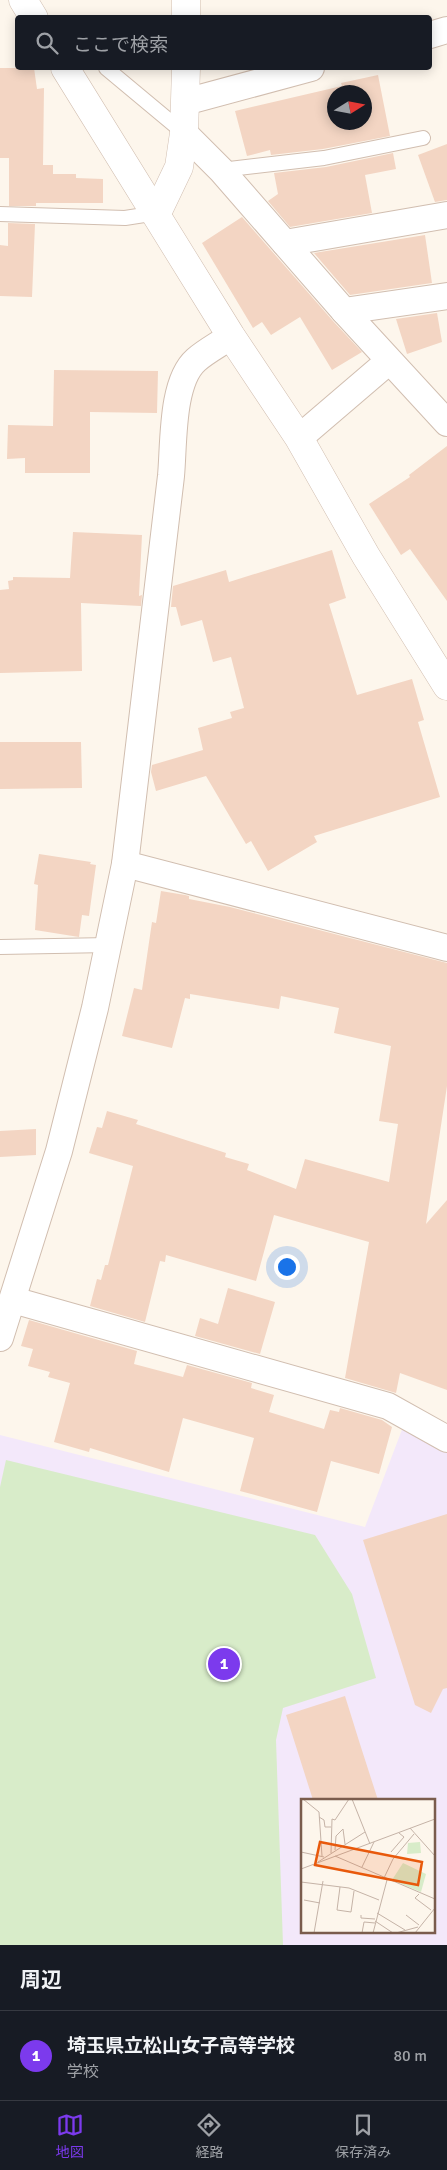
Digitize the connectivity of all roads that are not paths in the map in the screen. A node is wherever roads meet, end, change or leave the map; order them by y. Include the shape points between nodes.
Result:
1 (23, 0) edge
2 (186, 0) edge
3 (32, 15) edge
4 (186, 15) edge
5 (447, 30) edge
6 (432, 34) edge
7 (66, 70) edge
8 (108, 70) edge
9 (186, 70) edge
10 (304, 70) edge
11 (185, 102) junction
12 (184, 133) junction
13 (423, 138) dead end
14 (221, 170) junction
15 (157, 213) junction
16 (0, 214) edge
17 (447, 215) edge
18 (286, 244) junction
19 (447, 296) edge
20 (344, 311) junction
21 (231, 336) junction
22 (389, 361) junction
23 (447, 424) edge
24 (299, 438) junction
25 (447, 686) edge
26 (125, 864) junction
27 (109, 945) junction
28 (0, 948) edge
29 (447, 948) edge
30 (13, 1300) junction
31 (0, 1338) edge
32 (447, 1439) edge

1 - 3 street
2 - 4 street
5 - 6 street
7 - 15 street
8 - 12 lane
9 - 11 street
10 - 11 street
11 - 12 street
12 - 14 street
12 - 15 street via 179,167
13 - 14 lane via 324,158
14 - 18 street
15 - 16 lane via 125,218
15 - 21 street
17 - 18 street
18 - 20 street
19 - 20 street
20 - 22 street
21 - 24 street
21 - 26 street via 195,361 183,378 176,411
22 - 23 street
22 - 24 street
24 - 25 street via 366,556
26 - 27 street
26 - 29 street
27 - 28 lane
27 - 30 street via 58,1151
30 - 31 street
30 - 32 street via 388,1406

